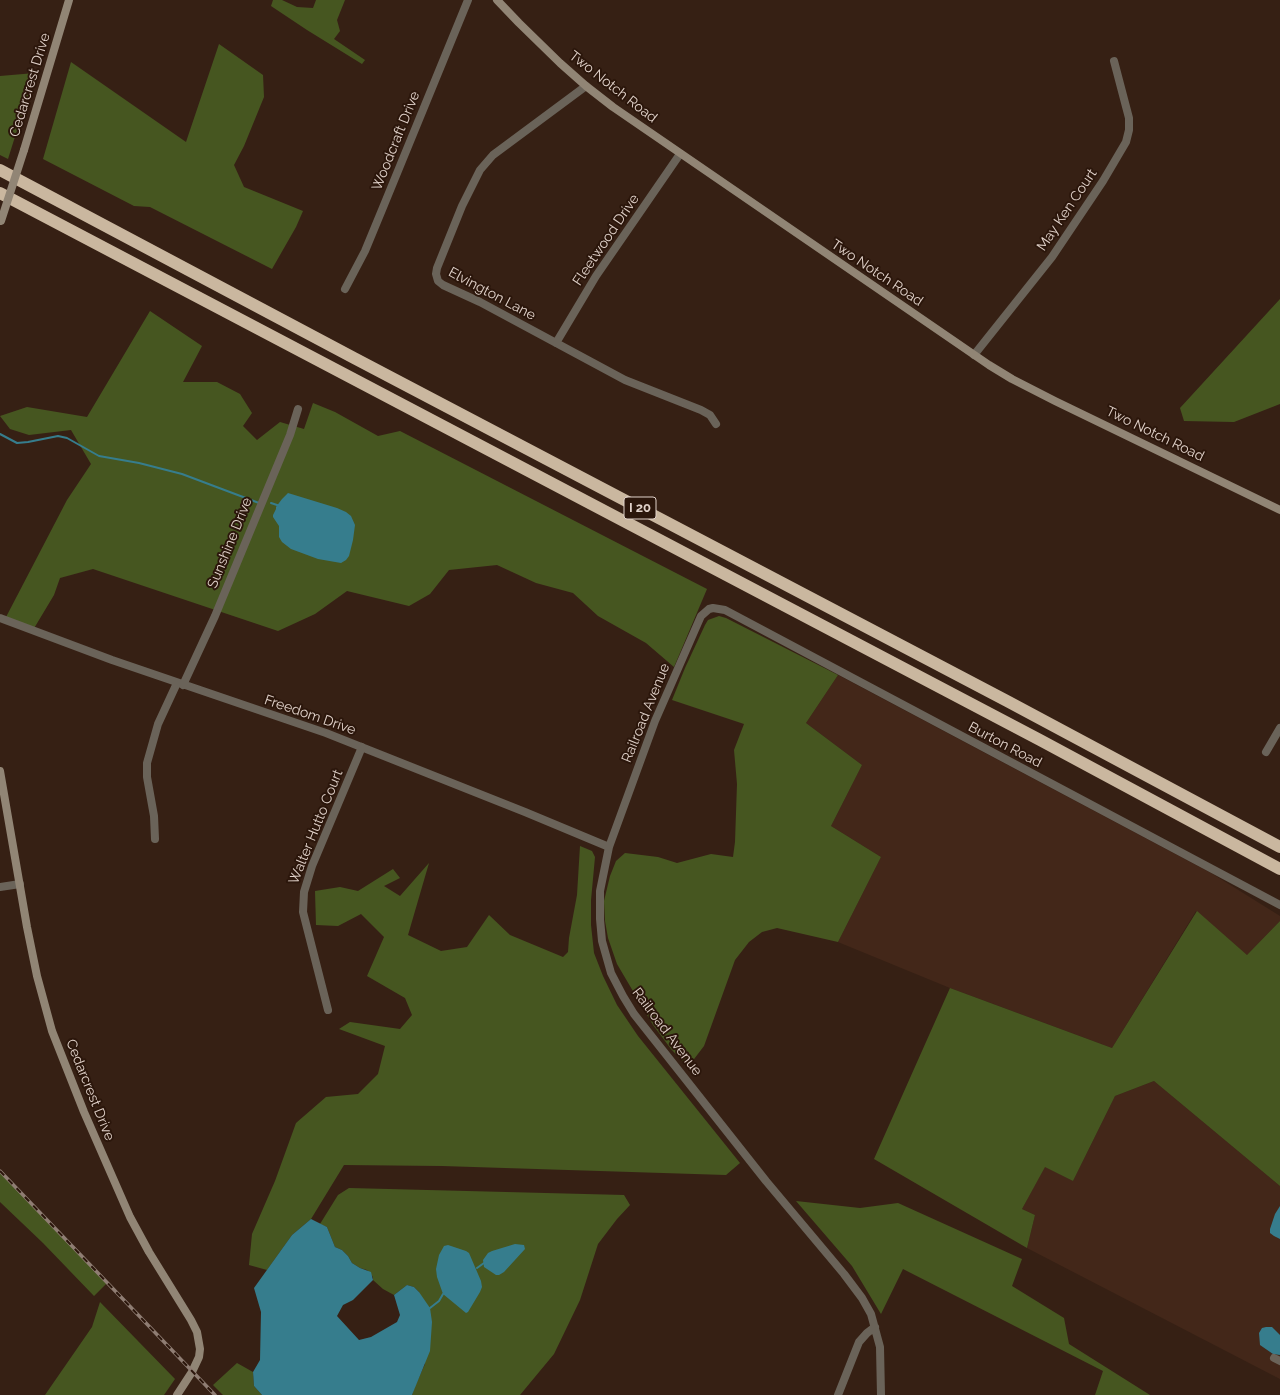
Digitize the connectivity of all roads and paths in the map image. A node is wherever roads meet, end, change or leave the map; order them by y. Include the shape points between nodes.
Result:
1 (69, 0) edge
2 (468, 0) edge
3 (497, 0) edge
4 (1114, 61) dead end
5 (586, 86) junction
6 (680, 154) junction
7 (0, 170) edge
8 (0, 192) edge
9 (0, 223) edge
10 (345, 289) dead end
11 (556, 343) junction
12 (974, 354) junction
13 (298, 409) dead end
14 (716, 424) dead end
15 (1280, 510) edge
16 (718, 608) joint
17 (0, 618) edge
18 (180, 684) junction
19 (1280, 728) edge
20 (362, 748) junction
21 (1266, 752) dead end
22 (0, 771) edge
23 (155, 839) dead end
24 (609, 847) junction
25 (1280, 847) edge
26 (1280, 869) edge
27 (20, 884) junction
28 (0, 887) edge
29 (1280, 905) edge
30 (328, 1010) dead end
31 (875, 1327) junction
32 (177, 1395) edge
33 (838, 1395) edge
34 (881, 1395) edge

1 - 9 street, Cedarcrest Drive, bridge
2 - 10 street, Woodcraft Drive via 365,251
3 - 5 street, Two Notch Road
4 - 12 street, May Ken Court via 1129,118 1126,142 1052,257
5 - 6 street, Two Notch Road
5 - 11 street, Elvington Lane via 489,160 476,176 436,274 438,281 443,285
6 - 11 street, Fleetwood Drive via 596,276
6 - 12 street, Two Notch Road
7 - 25 highway, I 20
8 - 26 highway, I 20
11 - 14 street, Elvington Lane via 625,380 701,410 710,415
12 - 15 street, Two Notch Road via 1037,391
13 - 18 street, Sunshine Drive via 290,435 214,616
16 - 24 street, Railroad Avenue via 709,609 698,621 655,721
16 - 29 street, Burton Road
17 - 18 street, Freedom Drive
18 - 20 street, Freedom Drive via 309,727
18 - 23 street, Sunshine Drive via 158,724 147,763 146,777 154,816
19 - 21 street
20 - 24 street, Freedom Drive
20 - 30 street, Walter Hutto Court via 312,866 304,892 303,912
22 - 27 street, Cedarcrest Drive
24 - 31 street, Railroad Avenue via 600,891 600,929 604,953 628,1006 766,1181 858,1291
27 - 28 street
27 - 32 street, Cedarcrest Drive via 37,976 52,1031 69,1076 130,1217 197,1332 199,1357
31 - 33 street via 859,1342
31 - 34 street, Railroad Avenue via 880,1347

